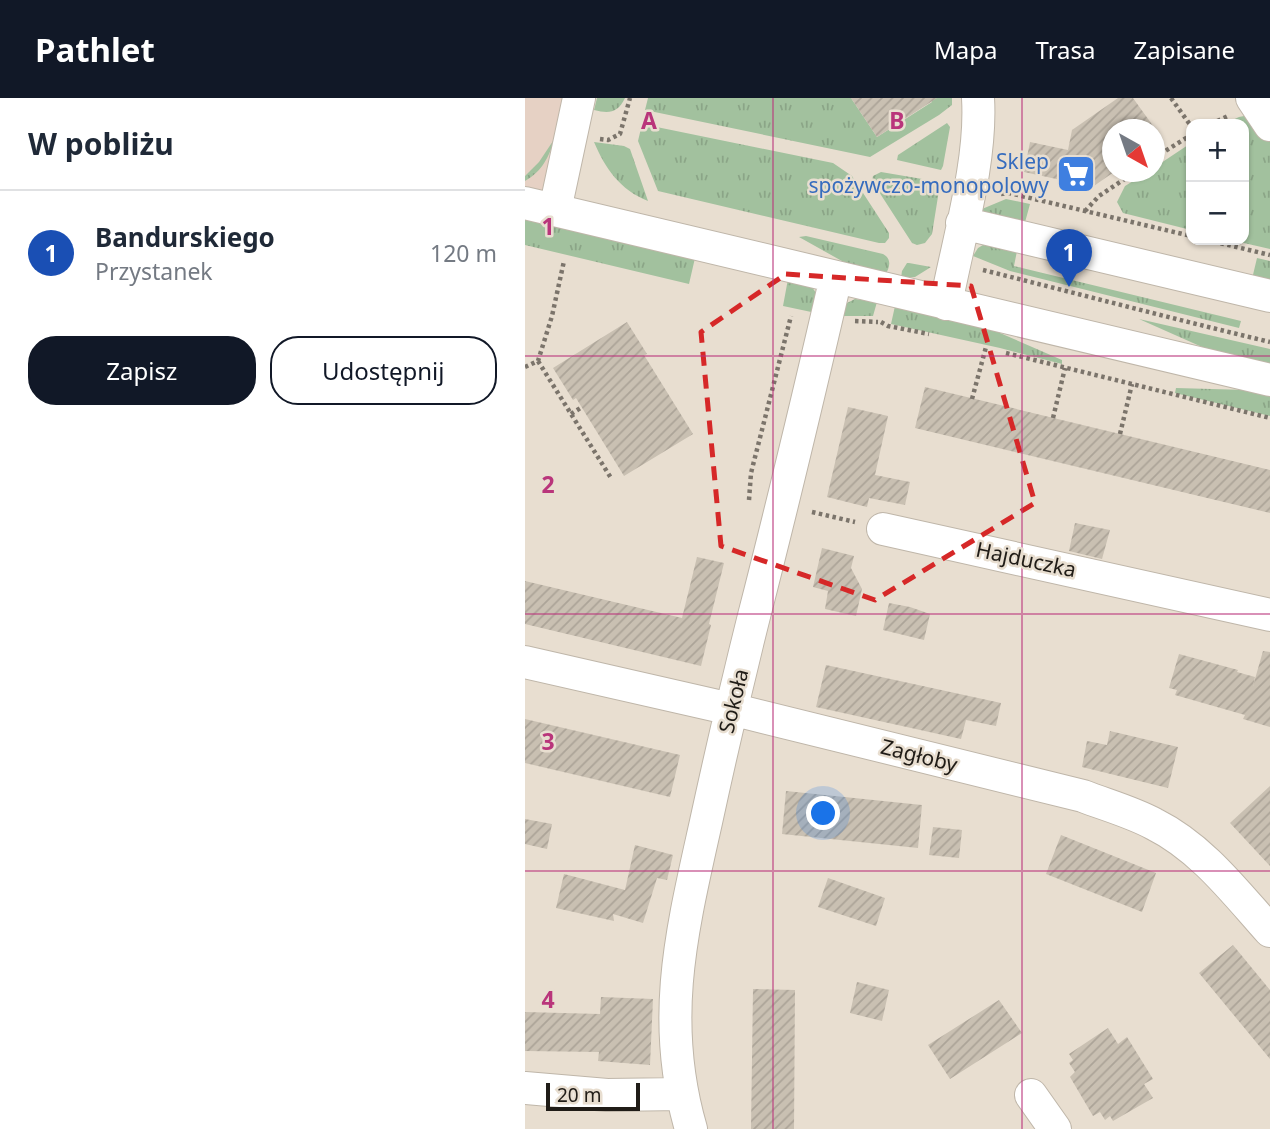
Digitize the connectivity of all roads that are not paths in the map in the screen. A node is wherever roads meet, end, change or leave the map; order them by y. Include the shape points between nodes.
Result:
1 (579, 98) edge
2 (978, 98) edge
3 (1252, 98) edge
4 (1270, 125) edge
5 (540, 207) edge
6 (965, 209) junction
7 (836, 277) junction
8 (1270, 296) edge
9 (946, 304) junction
10 (1270, 380) edge
11 (883, 529) road end
12 (1270, 615) edge
13 (525, 662) edge
14 (731, 709) junction
15 (1270, 931) edge
16 (525, 1088) edge
17 (682, 1094) junction
18 (1031, 1095) dead end
19 (691, 1129) edge
20 (1055, 1129) edge

1 - 5 street
2 - 6 street
3 - 4 street
5 - 7 street
6 - 8 street
6 - 9 street
7 - 9 street
7 - 14 street, Sokoła via 771,505
9 - 10 street
11 - 12 street, Hajduczka
13 - 14 street, Zagłoby
14 - 15 street, Zagłoby via 1117,808 1154,824 1197,853
14 - 17 street, Sokoła via 680,947 675,1029
16 - 17 street via 607,1096
17 - 19 street, Sokoła
18 - 20 street

